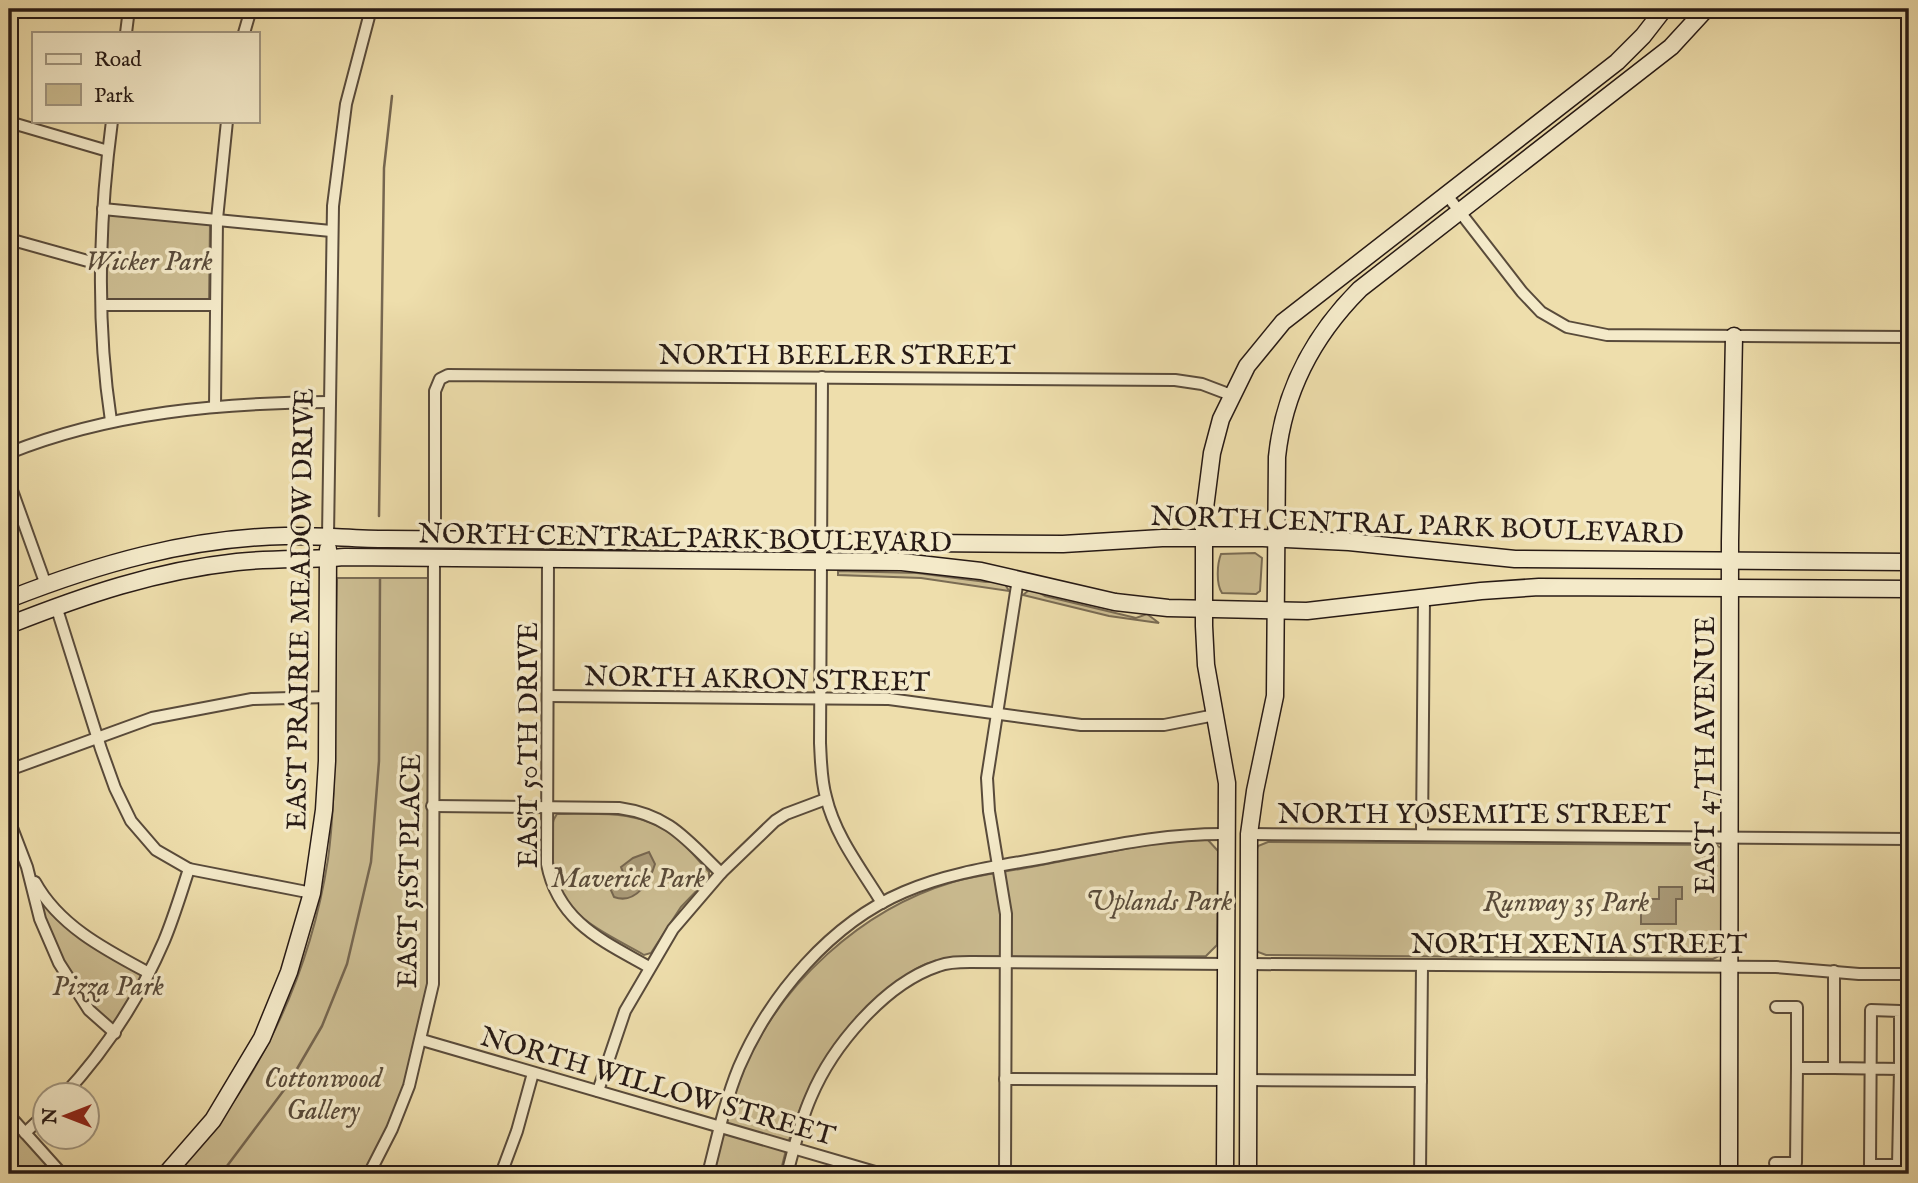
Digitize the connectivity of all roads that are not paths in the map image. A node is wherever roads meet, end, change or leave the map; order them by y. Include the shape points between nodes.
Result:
1 (130, 9) edge
2 (251, 9) edge
3 (371, 9) edge
4 (1664, 9) edge
5 (1706, 9) edge
6 (126, 32) edge
7 (244, 32) edge
8 (9, 122) edge
9 (112, 122) edge
10 (227, 122) edge
11 (108, 151) junction
12 (1446, 194) junction
13 (103, 209) junction
14 (1460, 212) junction
15 (217, 219) junction
16 (331, 230) junction
17 (9, 239) edge
18 (102, 265) junction
19 (102, 305) junction
20 (216, 305) junction
21 (1734, 336) junction
22 (1909, 337) edge
23 (822, 377) junction
24 (1231, 395) junction
25 (330, 402) junction
26 (215, 407) junction
27 (111, 421) junction
28 (9, 453) edge
29 (9, 482) edge
30 (328, 536) junction
31 (1204, 538) junction
32 (435, 539) junction
33 (1276, 539) junction
34 (821, 542) junction
35 (434, 558) junction
36 (328, 559) junction
37 (548, 559) junction
38 (821, 561) junction
39 (1731, 561) junction
40 (1909, 562) edge
41 (1018, 579) junction
42 (46, 585) junction
43 (1731, 588) junction
44 (1909, 589) edge
45 (1424, 598) junction
46 (9, 599) edge
47 (56, 606) junction
48 (1204, 609) junction
49 (1276, 611) junction
50 (9, 625) edge
51 (548, 696) junction
52 (328, 697) junction
53 (821, 698) junction
54 (997, 713) junction
55 (1215, 715) junction
56 (97, 736) junction
57 (9, 769) edge
58 (826, 799) junction
59 (432, 806) junction
60 (547, 807) junction
61 (9, 820) edge
62 (1228, 834) junction
63 (1249, 834) junction
64 (1422, 835) junction
65 (1731, 837) junction
66 (1909, 839) edge
67 (999, 866) junction
68 (27, 867) junction
69 (189, 869) junction
70 (720, 873) junction
71 (312, 893) junction
72 (882, 903) junction
73 (1006, 962) junction
74 (1227, 964) junction
75 (1249, 964) junction
76 (1422, 966) junction
77 (649, 967) junction
78 (1730, 967) junction
79 (1834, 971) junction
80 (149, 973) junction
81 (1909, 974) edge
82 (1776, 1007) dead end
83 (115, 1033) junction
84 (422, 1040) junction
85 (1797, 1068) junction
86 (1834, 1068) junction
87 (1870, 1069) junction
88 (1900, 1069) junction
89 (533, 1073) junction
90 (1006, 1079) junction
91 (1226, 1080) junction
92 (1248, 1080) junction
93 (1421, 1081) junction
94 (76, 1082) edge
95 (597, 1091) junction
96 (9, 1115) edge
97 (32, 1126) edge
98 (720, 1127) junction
99 (25, 1133) junction
100 (794, 1148) junction
101 (1775, 1163) dead end
102 (62, 1174) edge
103 (166, 1174) edge
104 (369, 1174) edge
105 (501, 1174) edge
106 (708, 1174) edge
107 (787, 1174) edge
108 (882, 1174) edge
109 (1005, 1174) edge
110 (1225, 1174) edge
111 (1248, 1174) edge
112 (1420, 1174) edge
113 (1729, 1174) edge

1 - 6 street
2 - 7 street
3 - 16 street, EAST PRAIRIE MEADOW DRIVE via 345,111
4 - 12 main road via 1617,62
5 - 14 main road via 1671,47
8 - 11 street
9 - 11 street
10 - 15 street
11 - 13 street
12 - 14 street
12 - 24 main road via 1283,322 1253,357
13 - 15 street
13 - 18 street
14 - 21 street via 1532,303 1553,321 1607,335
14 - 33 main road via 1360,289 1307,356 1281,427
15 - 16 street
15 - 20 street
16 - 25 street, EAST PRAIRIE MEADOW DRIVE
17 - 18 street
18 - 19 street
19 - 20 street
19 - 27 street
20 - 26 street
21 - 22 street
21 - 39 main road, EAST 47TH AVENUE
23 - 24 street, NORTH BEELER STREET via 1175,380
23 - 32 street, NORTH BEELER STREET via 452,374 440,379 435,391
23 - 34 street
24 - 31 main road via 1212,453
25 - 26 street
25 - 30 street, EAST PRAIRIE MEADOW DRIVE
26 - 27 street
27 - 28 street
29 - 42 street
30 - 32 main road, NORTH CENTRAL PARK BOULEVARD
30 - 36 main road, EAST PRAIRIE MEADOW DRIVE
30 - 42 main road, NORTH CENTRAL PARK BOULEVARD via 189,545 135,556
31 - 33 main road, NORTH CENTRAL PARK BOULEVARD
31 - 34 main road, NORTH CENTRAL PARK BOULEVARD via 1063,544
31 - 48 main road
32 - 34 main road, NORTH CENTRAL PARK BOULEVARD
33 - 39 main road, NORTH CENTRAL PARK BOULEVARD via 1503,558
33 - 49 main road
34 - 38 street
35 - 36 main road, NORTH CENTRAL PARK BOULEVARD
35 - 37 main road, NORTH CENTRAL PARK BOULEVARD
35 - 59 street, EAST 51ST PLACE
36 - 47 main road, NORTH CENTRAL PARK BOULEVARD via 260,560 190,569
36 - 52 main road, EAST PRAIRIE MEADOW DRIVE
37 - 38 main road, NORTH CENTRAL PARK BOULEVARD
37 - 51 street, EAST 50TH DRIVE
38 - 41 main road, NORTH CENTRAL PARK BOULEVARD via 926,564
38 - 53 street
39 - 40 main road, NORTH CENTRAL PARK BOULEVARD
39 - 43 main road, EAST 47TH AVENUE
41 - 48 main road, NORTH CENTRAL PARK BOULEVARD via 1115,602
41 - 54 street
42 - 46 main road, NORTH CENTRAL PARK BOULEVARD
43 - 44 main road, NORTH CENTRAL PARK BOULEVARD
43 - 45 main road, NORTH CENTRAL PARK BOULEVARD via 1539,587
43 - 65 main road, EAST 47TH AVENUE
45 - 49 main road, NORTH CENTRAL PARK BOULEVARD via 1337,610
45 - 64 street
47 - 50 main road, NORTH CENTRAL PARK BOULEVARD
47 - 56 street
48 - 49 main road, NORTH CENTRAL PARK BOULEVARD
48 - 55 main road via 1207,676
49 - 63 main road via 1274,709
51 - 53 street, NORTH AKRON STREET
51 - 60 street, EAST 50TH DRIVE
52 - 56 street via 203,706
52 - 71 main road, EAST PRAIRIE MEADOW DRIVE via 324,810
53 - 54 street, NORTH AKRON STREET via 889,699
53 - 58 street
54 - 55 street, NORTH AKRON STREET via 1095,725 1164,724
54 - 67 street via 987,779
55 - 62 main road via 1227,783
56 - 57 street
56 - 69 street via 131,821 156,850
58 - 70 street via 775,821
58 - 72 street via 847,846
59 - 60 street
59 - 84 street, EAST 51ST PLACE via 433,984
60 - 70 street via 619,808 660,818
60 - 77 street, EAST 50TH DRIVE via 547,864 563,906 593,934
61 - 68 street
62 - 67 street via 1167,836
62 - 74 main road
63 - 64 street, NORTH YOSEMITE STREET
63 - 75 main road
64 - 65 street, NORTH YOSEMITE STREET
65 - 66 street, NORTH YOSEMITE STREET
65 - 78 main road, EAST 47TH AVENUE
67 - 72 street via 932,882
67 - 73 street
68 - 80 street via 44,898 69,923 100,947
68 - 83 street via 40,919 59,963 89,1010
69 - 71 street
69 - 80 street
70 - 77 street via 673,929
71 - 103 main road, EAST PRAIRIE MEADOW DRIVE via 289,972 262,1038 212,1120
72 - 98 street via 853,922 801,971 754,1036
73 - 74 street
73 - 90 street
73 - 100 street via 941,964 882,1001 832,1058 811,1095
74 - 91 main road
75 - 76 street, NORTH XENIA STREET
75 - 92 main road
76 - 78 street, NORTH XENIA STREET
76 - 93 street
77 - 95 street via 625,1011
78 - 79 street, NORTH XENIA STREET
78 - 113 main road, EAST 47TH AVENUE
79 - 81 street, NORTH XENIA STREET
79 - 86 street
80 - 83 street
82 - 85 street via 1797,1007
83 - 94 street
84 - 89 street, NORTH WILLOW STREET
84 - 104 street, EAST 51ST PLACE via 405,1097
85 - 86 street
85 - 101 street via 1796,1163
86 - 87 street
87 - 88 street
87 - 88 street via 1871,1010 1900,1010
87 - 88 street via 1870,1165 1898,1165
89 - 95 street, NORTH WILLOW STREET
89 - 105 street
90 - 91 street
90 - 109 street
91 - 110 main road
92 - 93 street
92 - 111 main road
93 - 112 street
95 - 98 street, NORTH WILLOW STREET
96 - 99 street
97 - 99 street
98 - 100 street, NORTH WILLOW STREET
98 - 106 street
99 - 102 street
100 - 107 street
100 - 108 street, NORTH WILLOW STREET

